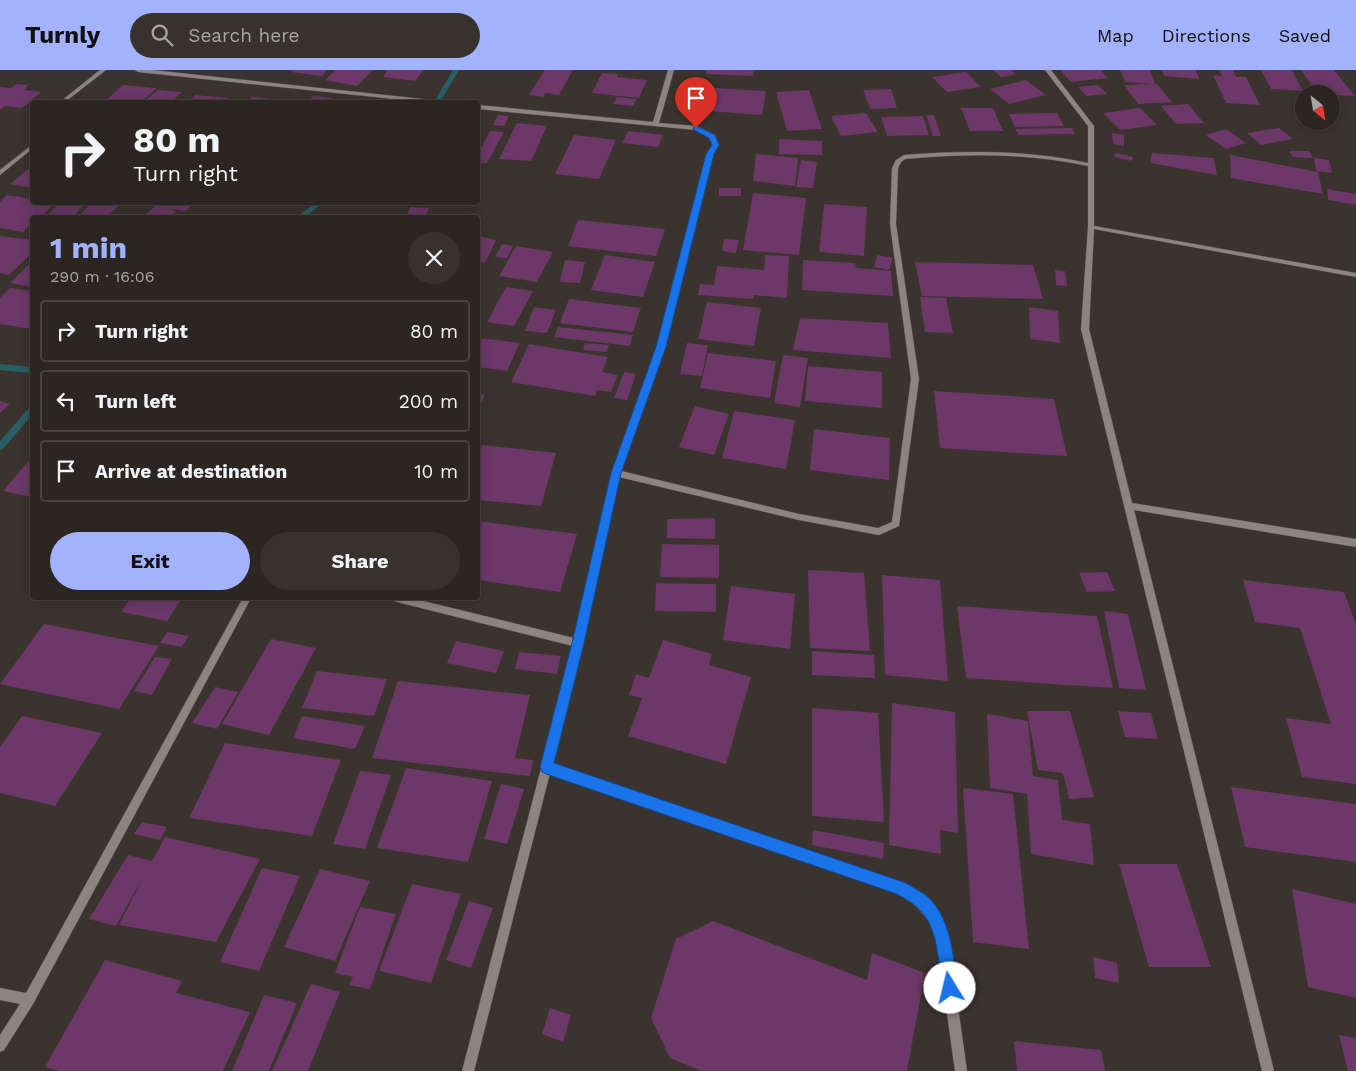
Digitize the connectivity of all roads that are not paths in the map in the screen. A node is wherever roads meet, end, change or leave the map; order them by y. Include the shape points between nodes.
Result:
1 (103, 70) edge
2 (138, 70) edge
3 (670, 70) edge
4 (1048, 70) edge
5 (65, 100) edge
6 (414, 100) edge
7 (480, 107) edge
8 (656, 123) junction
9 (30, 149) edge
10 (1090, 165) junction
11 (0, 172) edge
12 (1090, 227) junction
13 (1356, 275) edge
14 (616, 473) junction
15 (1130, 506) junction
16 (1356, 543) edge
17 (246, 600) edge
18 (405, 600) edge
19 (578, 643) junction
20 (546, 767) junction
21 (0, 994) edge
22 (29, 1000) junction
23 (0, 1046) edge
24 (468, 1071) edge
25 (961, 1071) edge
26 (1268, 1071) edge

1 - 5 street
2 - 6 street
3 - 8 street
4 - 10 street via 1091,126
7 - 8 street
8 - 14 street via 696,128 713,136 716,145 710,154 661,347
9 - 11 street
10 - 12 street
10 - 14 street via 1032,154 983,152 904,157 898,162 895,168 893,224 915,379 896,524 879,532 799,517
12 - 13 street
12 - 15 street via 1085,329
14 - 19 street
15 - 16 street
15 - 26 street
17 - 22 street
18 - 19 street
19 - 20 street
20 - 24 street
20 - 25 street via 901,888 923,902 935,917 942,935
21 - 22 street
22 - 23 street

